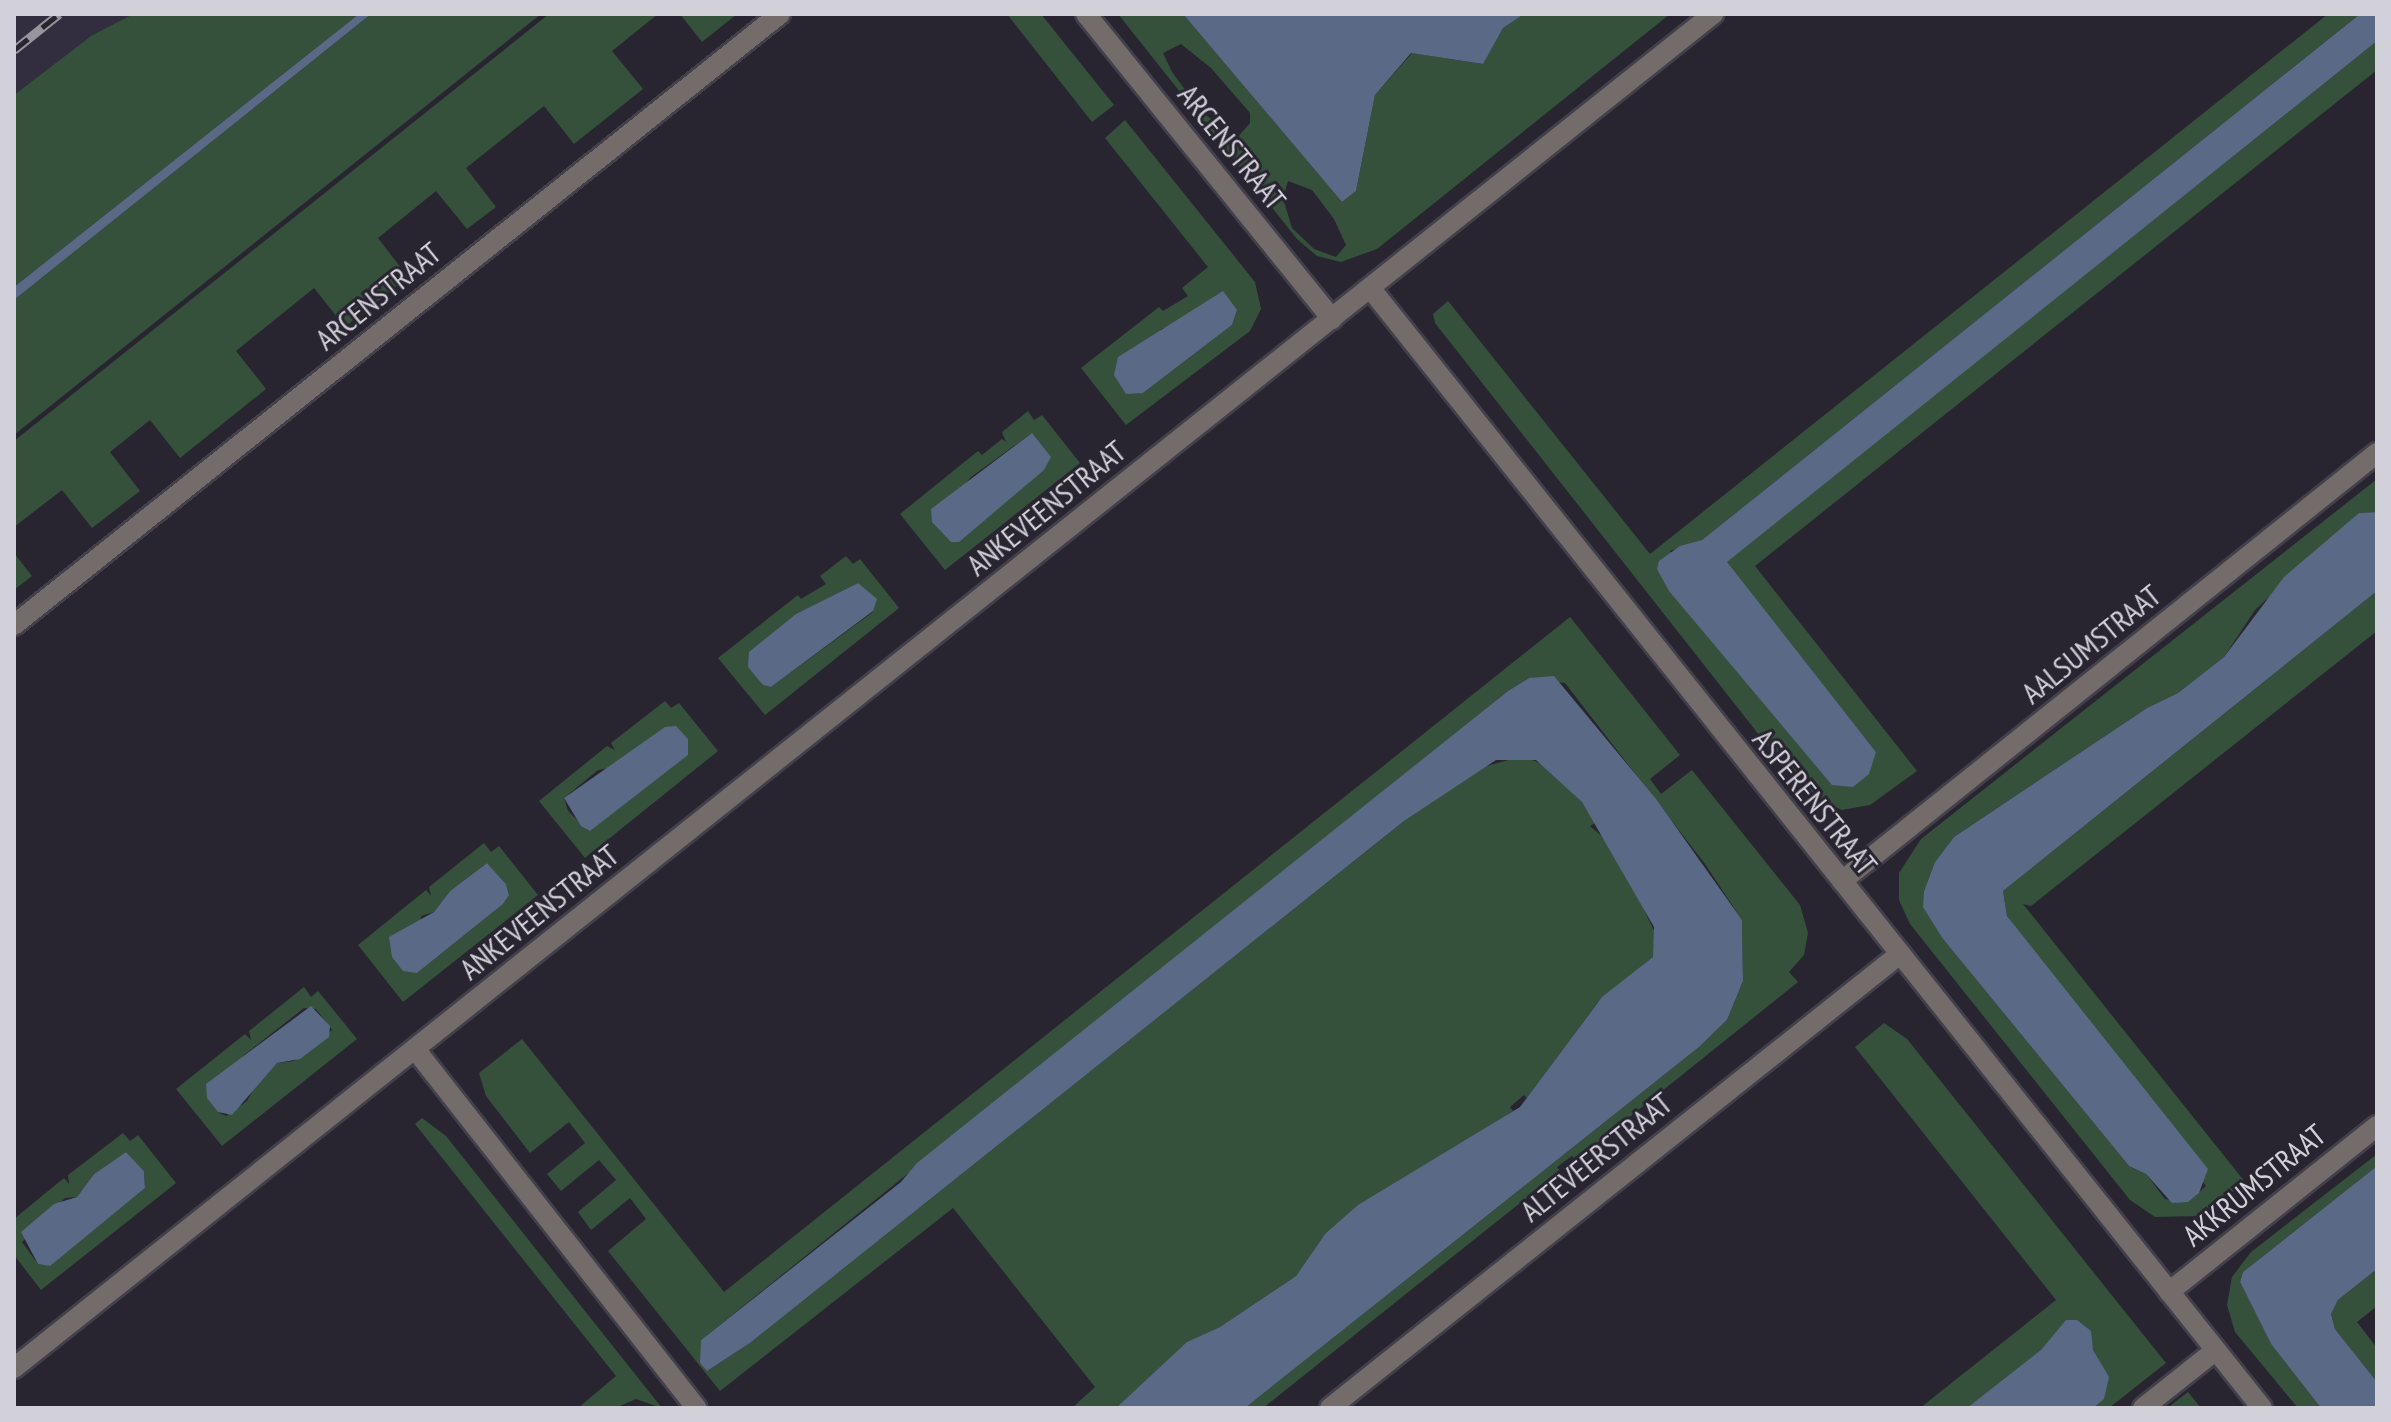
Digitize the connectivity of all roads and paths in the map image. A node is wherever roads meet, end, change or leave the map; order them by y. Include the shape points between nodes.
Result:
1 (780, 14) edge
2 (1086, 14) edge
3 (1713, 14) edge
4 (1371, 289) junction
5 (1332, 319) junction
6 (2377, 453) edge
7 (14, 625) edge
8 (1842, 881) junction
9 (1900, 954) junction
10 (415, 1049) junction
11 (2377, 1126) edge
12 (2169, 1292) junction
13 (2216, 1350) junction
14 (14, 1368) edge
15 (696, 1408) edge
16 (1330, 1408) edge
17 (2143, 1408) edge
18 (2262, 1408) edge

1 - 7 street, ARCENSTRAAT
2 - 5 street, ARCENSTRAAT
3 - 4 street, ANKEVEENSTRAAT
4 - 5 street, ANKEVEENSTRAAT
4 - 8 street, ASPERENSTRAAT
5 - 10 street, ANKEVEENSTRAAT
6 - 8 street, AALSUMSTRAAT
8 - 9 street, ASPERENSTRAAT
9 - 12 street, ASPERENSTRAAT
9 - 16 street, ALTEVEERSTRAAT
10 - 14 street, ANKEVEENSTRAAT
10 - 15 street
11 - 12 street, AKKRUMSTRAAT
12 - 13 street, ASPERENSTRAAT
13 - 17 street
13 - 18 street, ASPERENSTRAAT

